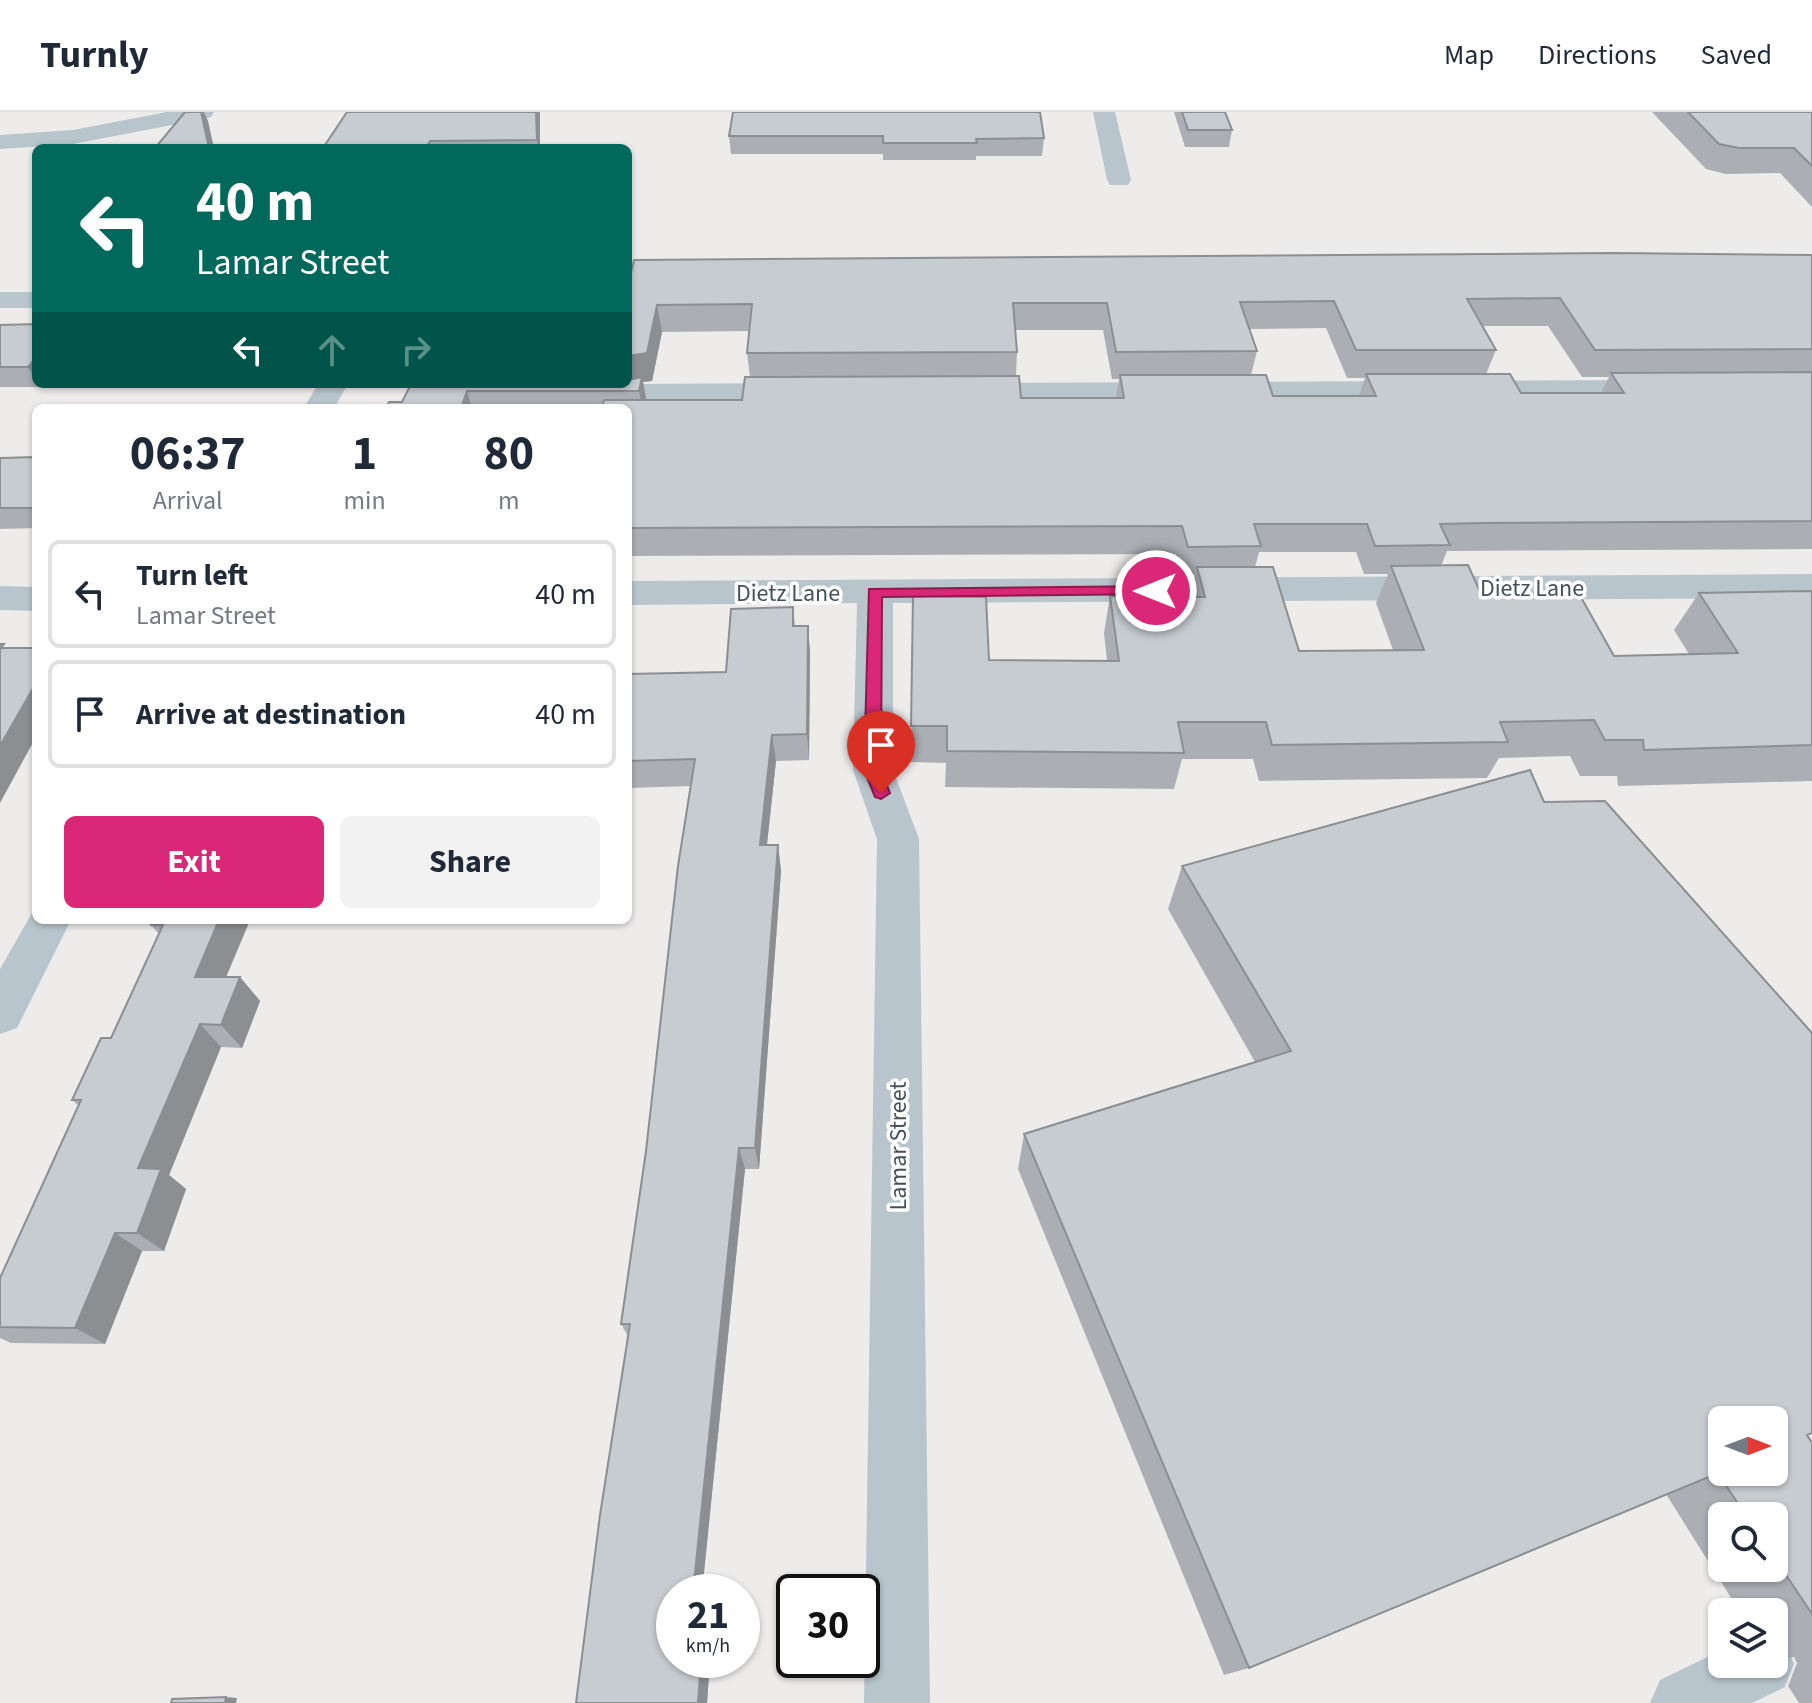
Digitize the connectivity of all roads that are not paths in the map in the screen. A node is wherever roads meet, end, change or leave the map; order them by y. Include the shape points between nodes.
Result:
1 (203, 112) edge
2 (1104, 112) edge
3 (0, 142) edge
4 (1119, 180) dead end
5 (0, 300) edge
6 (32, 300) edge
7 (1686, 389) edge
8 (827, 392) edge
9 (938, 392) edge
10 (601, 404) edge
11 (1812, 586) edge
12 (632, 593) edge
13 (875, 593) junction
14 (0, 598) edge
15 (32, 599) edge
16 (47, 924) edge
17 (0, 1014) edge
18 (1734, 1678) edge
19 (897, 1703) edge
20 (1683, 1703) edge

1 - 3 street via 73,137
2 - 4 street
5 - 6 street
7 - 9 street
8 - 10 street via 636,393
11 - 13 street, Dietz Lane
12 - 13 street, Dietz Lane
13 - 19 street, Lamar Street via 873,770 898,839
14 - 15 street
16 - 17 street
18 - 20 street

